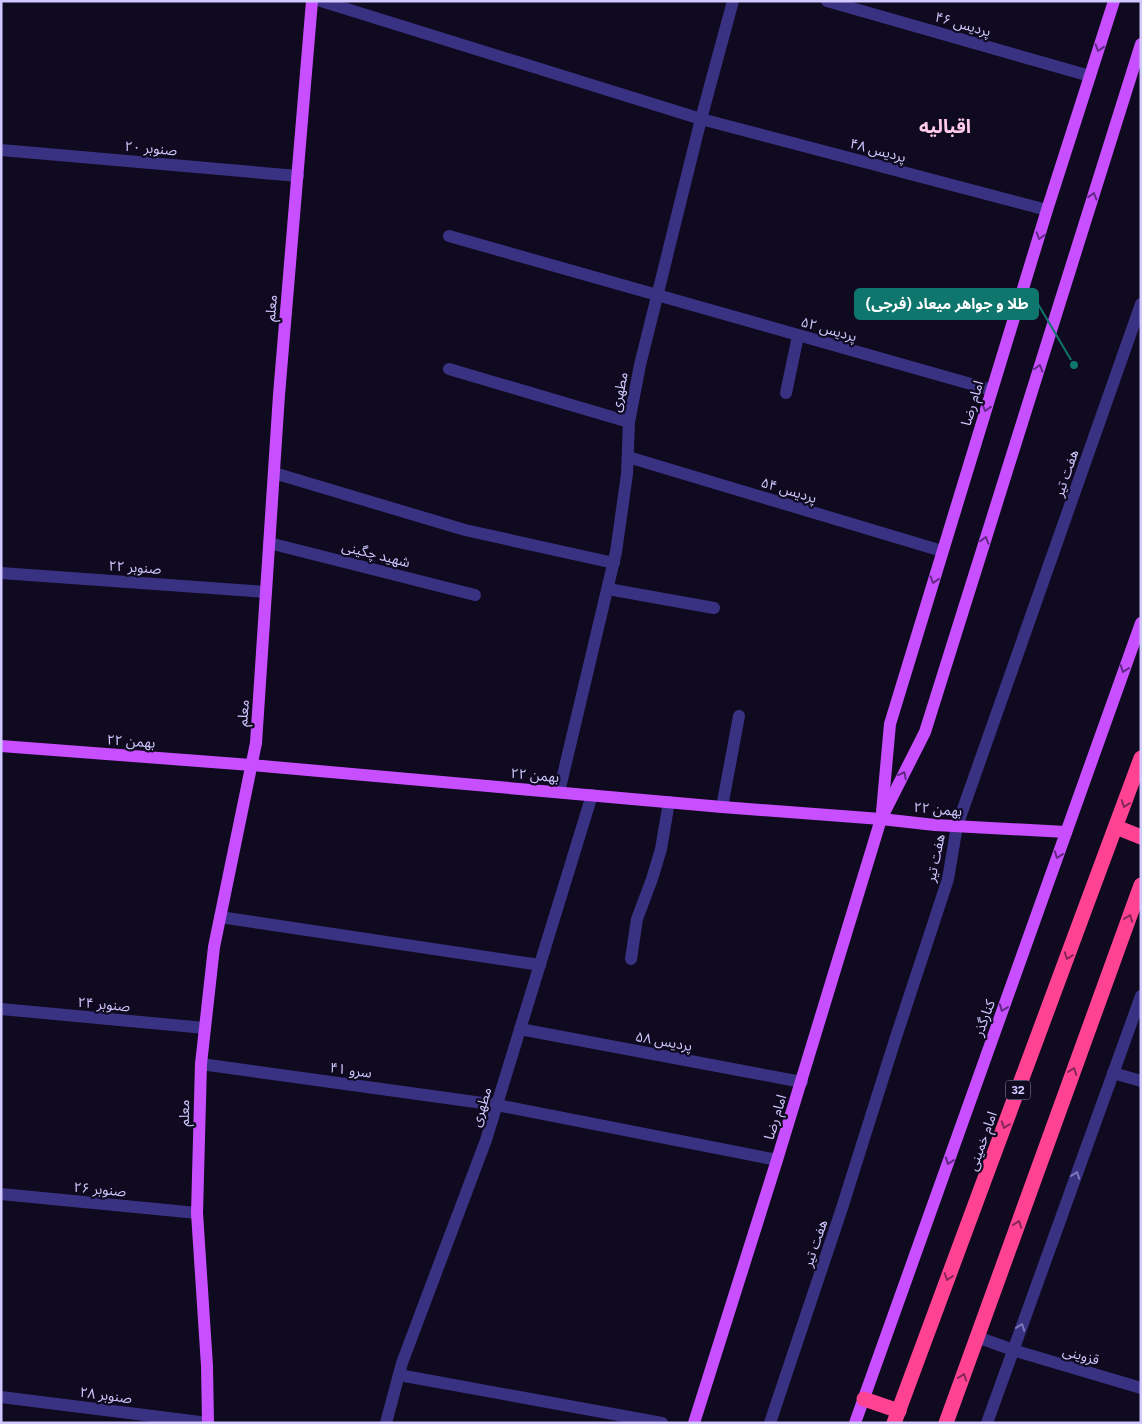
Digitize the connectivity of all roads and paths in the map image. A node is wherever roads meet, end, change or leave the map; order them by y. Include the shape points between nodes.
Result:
1 (312, 1) edge
2 (321, 1) edge
3 (733, 1) edge
4 (828, 1) edge
5 (1114, 1) edge
6 (1141, 44) edge
7 (1090, 76) junction
8 (701, 119) junction
9 (1, 150) edge
10 (298, 176) junction
11 (1048, 210) junction
12 (449, 236) dead end
13 (657, 296) junction
14 (1141, 304) edge
15 (798, 336) junction
16 (449, 369) dead end
17 (992, 390) junction
18 (786, 393) dead end
19 (628, 422) junction
20 (628, 457) junction
21 (274, 473) junction
22 (269, 542) junction
23 (942, 551) junction
24 (614, 563) junction
25 (1, 573) edge
26 (608, 589) junction
27 (266, 592) junction
28 (474, 594) dead end
29 (714, 608) dead end
30 (1141, 623) edge
31 (739, 716) dead end
32 (1, 746) edge
33 (1141, 758) edge
34 (251, 766) junction
35 (559, 792) junction
36 (592, 795) junction
37 (669, 802) junction
38 (722, 807) junction
39 (881, 819) junction
40 (957, 826) junction
41 (1116, 826) junction
42 (1066, 832) junction
43 (1141, 837) edge
44 (1141, 885) edge
45 (220, 917) junction
46 (631, 959) dead end
47 (540, 965) junction
48 (1141, 996) edge
49 (1, 1009) edge
50 (205, 1028) junction
51 (520, 1029) junction
52 (201, 1064) junction
53 (1113, 1073) junction
54 (1141, 1081) edge
55 (802, 1082) junction
56 (497, 1105) junction
57 (778, 1160) junction
58 (1, 1194) edge
59 (197, 1213) junction
60 (977, 1337) junction
61 (1013, 1350) junction
62 (399, 1375) junction
63 (1141, 1388) edge
64 (1, 1397) edge
65 (864, 1399) junction
66 (896, 1417) edge
67 (208, 1423) edge
68 (386, 1423) edge
69 (662, 1423) edge
70 (694, 1423) edge
71 (770, 1423) edge
72 (855, 1423) edge
73 (946, 1423) edge
74 (987, 1423) edge

1 - 10 main road, معلم
2 - 8 street, پردیس ۴۸
3 - 8 street, مطهری
4 - 7 street, پردیس ۴۶
5 -> 7 main road, امام رضا
39 -> 6 main road, امام رضا via 925,732
7 - 11 main road, امام رضا
8 - 11 street, پردیس ۴۸
8 - 13 street, مطهری
9 - 10 street, صنوبر ۲۰
10 - 21 main road, معلم
11 -> 17 main road, امام رضا
12 - 13 street, پردیس ۵۲
13 - 15 street, پردیس ۵۲
13 - 19 street, مطهری
14 - 40 street, هفت تیر
15 - 17 street, پردیس ۵۲
15 - 18 street
16 - 19 street
17 -> 23 main road, امام رضا
19 - 20 street, مطهری
20 - 23 street, پردیس ۵۴
20 - 24 street, مطهری
21 - 22 main road, معلم
21 - 24 street via 464,530
22 - 27 main road, معلم
22 - 28 street, شهید چگینی
23 -> 39 main road, امام رضا via 890,724
24 - 26 street, مطهری
25 - 27 street, صنوبر ۲۲
26 - 29 street
26 - 35 street, مطهری
27 - 34 main road, معلم via 256,743
30 -> 42 main road, کنارگذر
31 - 38 street
32 - 34 main road, ۲۲ بهمن
33 -> 41 highway, امام خمینی / 32
34 - 35 main road, ۲۲ بهمن
34 - 45 main road, معلم
35 - 36 main road, ۲۲ بهمن
36 - 37 main road, ۲۲ بهمن
36 - 47 street, مطهری
37 - 38 main road, ۲۲ بهمن
37 - 46 street via 661,849 637,919
38 - 39 main road, ۲۲ بهمن
39 - 40 main road, ۲۲ بهمن
39 - 55 main road, امام رضا
40 - 42 main road, ۲۲ بهمن
40 - 71 street, هفت تیر via 948,879
41 - 43 highway
41 -> 66 highway, امام خمینی / 32
42 -> 65 main road, کنارگذر
60 -> 44 highway
45 - 47 street
45 - 50 main road, معلم
47 - 51 street, مطهری
48 - 53 street
49 - 50 street, صنوبر ۲۴
50 - 52 main road, معلم
51 - 55 street, پردیس ۵۸
51 - 56 street, مطهری
52 - 56 street, سرو ۴۱
52 - 59 main road, معلم
53 - 54 street
61 -> 53 street
55 - 57 main road, امام رضا
56 - 57 street, سرو ۴۱
56 - 62 street, مطهری
57 - 70 main road, امام رضا
58 - 59 street, صنوبر ۲۶
59 - 67 main road, معلم
60 - 61 street, قزوینی
73 -> 60 highway
61 - 63 street, قزوینی
61 - 74 street
62 - 68 street, مطهری
62 - 69 street
64 - 67 street, صنوبر ۲۸
65 - 66 highway
65 - 72 main road, کنارگذر

